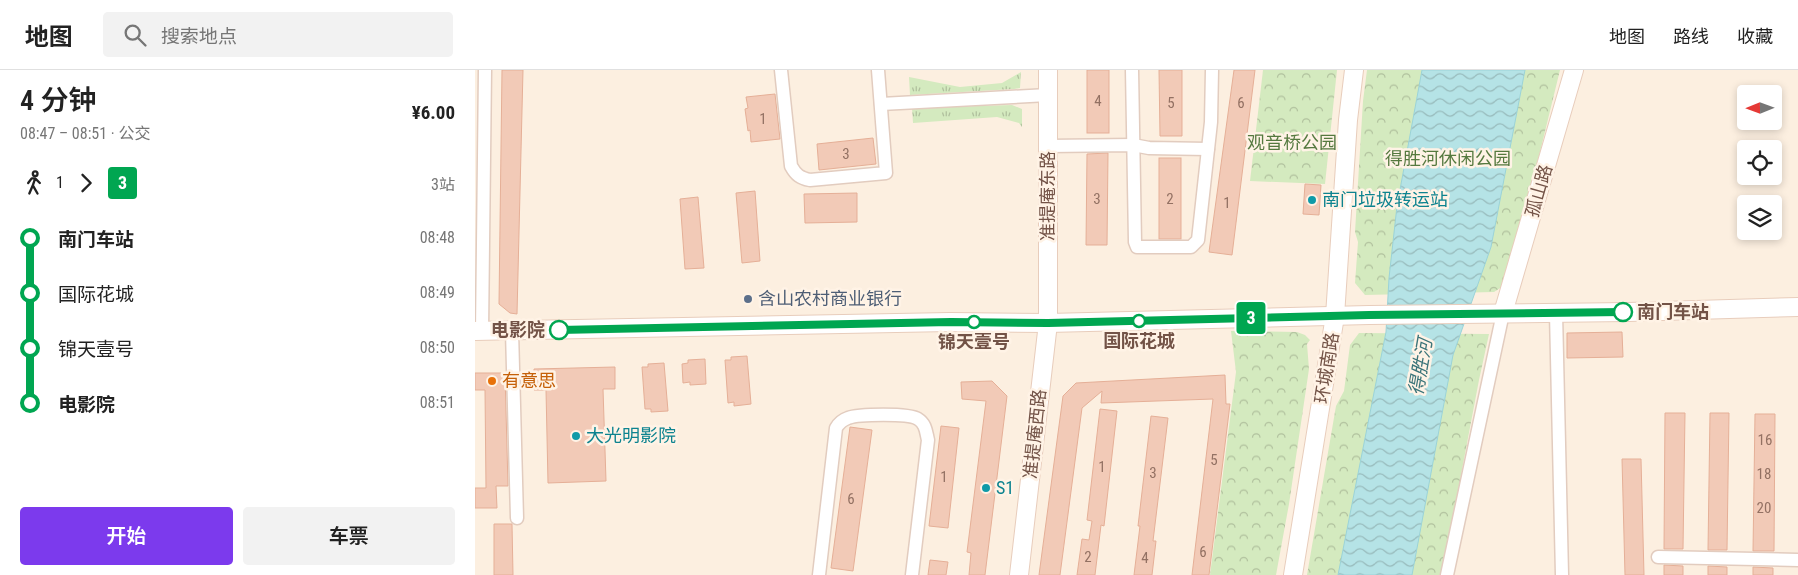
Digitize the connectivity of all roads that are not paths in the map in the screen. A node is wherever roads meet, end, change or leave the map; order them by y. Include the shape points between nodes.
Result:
1 (485, 70) edge
2 (781, 70) edge
3 (878, 70) edge
4 (1048, 70) edge
5 (1133, 70) edge
6 (1212, 70) edge
7 (1354, 70) edge
8 (1574, 70) edge
9 (1049, 96) junction
10 (881, 104) junction
11 (1133, 145) junction
12 (1048, 146) junction
13 (1208, 149) junction
14 (1798, 308) edge
15 (1503, 313) junction
16 (1556, 313) junction
17 (1335, 316) junction
18 (1048, 323) junction
19 (479, 331) edge
20 (512, 331) junction
21 (517, 518) dead end
22 (1658, 558) dead end
23 (1798, 560) edge
24 (819, 575) edge
25 (912, 575) edge
26 (1019, 575) edge
27 (1293, 575) edge
28 (1447, 575) edge
29 (1562, 575) edge

1 - 19 street
2 - 10 street via 789,158 795,174 802,179 886,173
3 - 10 street
4 - 9 main road, 准提庵东路
5 - 11 street
6 - 13 street
7 - 17 main road, 环城南路
8 - 15 main road, 孤山路
9 - 10 street
9 - 12 main road, 准提庵东路
11 - 12 street
11 - 13 street
11 - 13 street via 1137,247 1191,247 1198,240
12 - 18 main road, 准提庵东路
14 - 16 main road
15 - 16 main road
15 - 17 main road
15 - 28 street
16 - 29 street
17 - 18 main road
17 - 27 main road, 环城南路
18 - 20 main road via 941,322
18 - 26 main road, 准提庵西路
19 - 20 main road
20 - 21 street
22 - 23 street
24 - 25 street via 836,428 854,416 898,415 917,418 924,424 928,440

